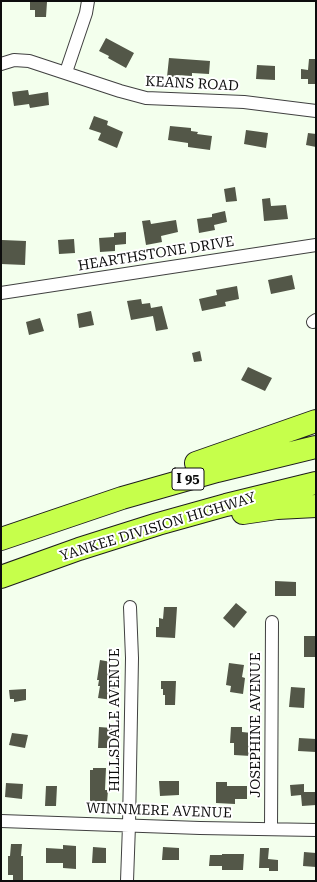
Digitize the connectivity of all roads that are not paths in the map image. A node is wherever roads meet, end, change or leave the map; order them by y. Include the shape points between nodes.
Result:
1 (88, 1) edge
2 (1, 64) edge
3 (66, 72) junction
4 (316, 111) edge
5 (316, 245) edge
6 (1, 293) edge
7 (316, 421) edge
8 (316, 447) edge
9 (316, 483) edge
10 (316, 506) edge
11 (62, 518) junction
12 (158, 524) junction
13 (1, 539) edge
14 (1, 577) edge
15 (130, 607) dead end
16 (272, 622) dead end
17 (1, 820) edge
18 (129, 825) junction
19 (271, 829) junction
20 (316, 830) edge
21 (127, 881) edge

1 - 3 street
2 - 3 street, KEANS ROAD via 14,60 29,61
3 - 4 street, KEANS ROAD via 146,98 244,102
5 - 6 street, HEARTHSTONE DRIVE
7 - 11 highway via 176,470
8 - 11 highway, I 95 via 217,471
9 - 12 highway, YANKEE DIVISION HIGHWAY / I 95
10 - 12 highway via 277,508
11 - 13 highway, I 95
12 - 14 highway, YANKEE DIVISION HIGHWAY / I 95
15 - 18 street, HILLSDALE AVENUE via 132,658
16 - 19 street, JOSEPHINE AVENUE
17 - 18 street, WINNMERE AVENUE
18 - 19 street, WINNMERE AVENUE
18 - 21 street, HILLSDALE AVENUE
19 - 20 street, WINNMERE AVENUE

